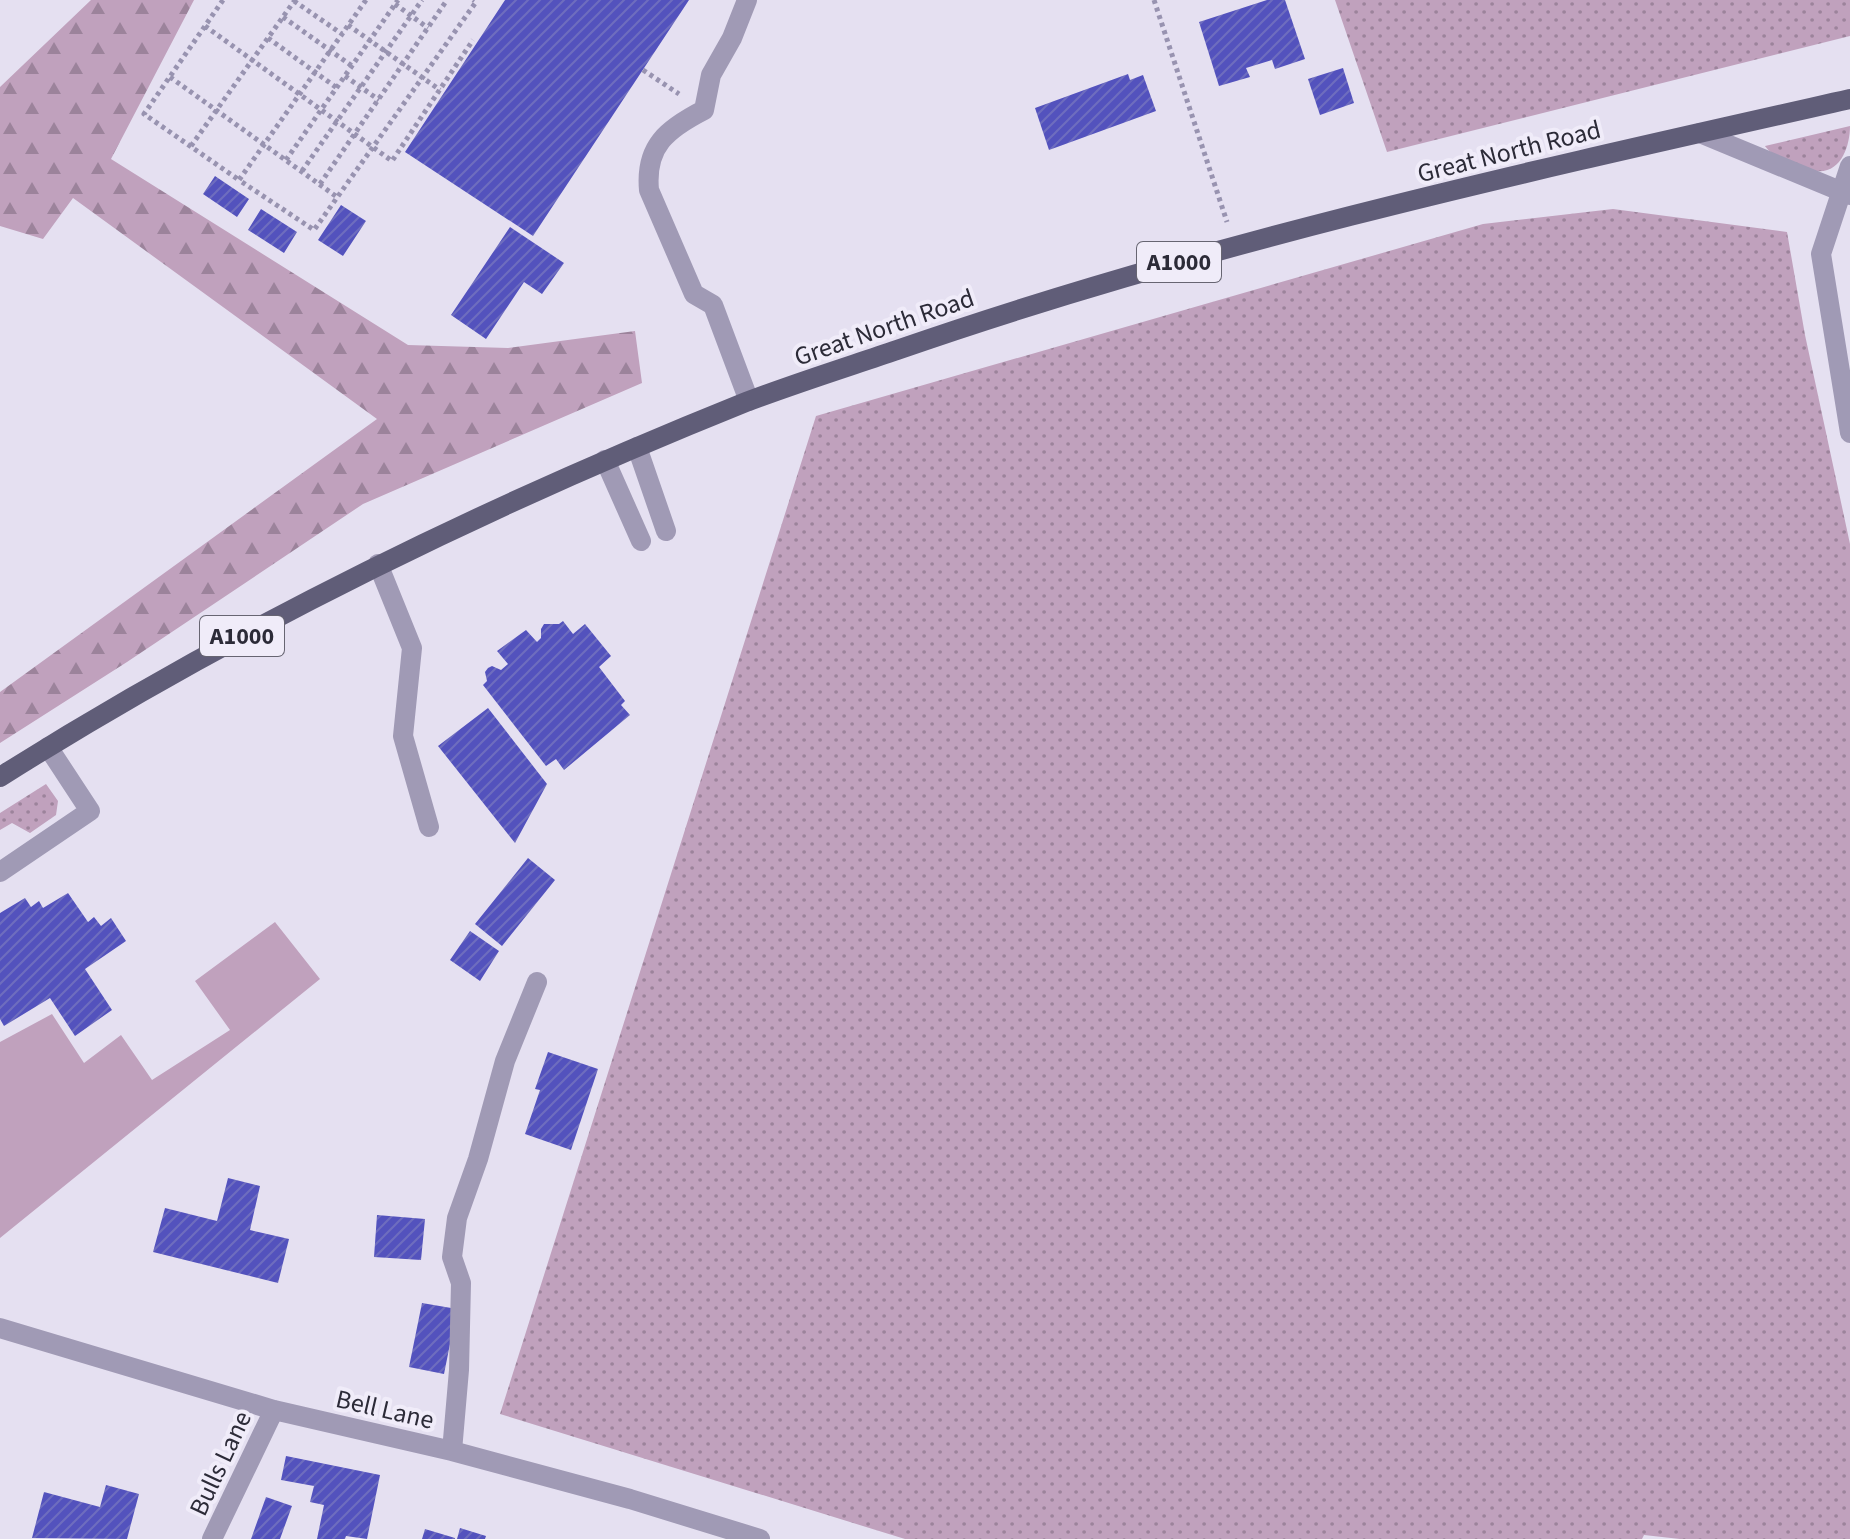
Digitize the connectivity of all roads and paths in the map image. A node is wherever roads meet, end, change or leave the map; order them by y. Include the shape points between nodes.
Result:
1 (223, 0) edge
2 (294, 0) edge
3 (366, 0) edge
4 (422, 0) edge
5 (447, 0) edge
6 (473, 0) edge
7 (747, 0) edge
8 (1154, 0) edge
9 (397, 2) edge
10 (411, 16) junction
11 (283, 17) junction
12 (348, 25) junction
13 (205, 26) junction
14 (428, 28) junction
15 (342, 34) junction
16 (268, 38) junction
17 (473, 40) dead end
18 (370, 41) junction
19 (331, 51) junction
20 (386, 52) junction
21 (252, 61) junction
22 (403, 64) junction
23 (352, 66) junction
24 (643, 70) dead end
25 (315, 72) junction
26 (345, 76) junction
27 (170, 77) junction
28 (422, 78) junction
29 (361, 87) junction
30 (337, 88) junction
31 (440, 90) junction
32 (299, 94) junction
33 (1850, 99) edge
34 (379, 100) junction
35 (217, 110) junction
36 (321, 110) junction
37 (704, 110) junction
38 (337, 121) junction
39 (1700, 133) junction
40 (355, 134) junction
41 (264, 144) junction
42 (191, 146) junction
43 (373, 147) junction
44 (286, 160) junction
45 (1850, 166) edge
46 (302, 171) junction
47 (239, 180) junction
48 (320, 184) junction
49 (1845, 194) edge
50 (337, 197) junction
51 (1234, 246) junction
52 (749, 401) junction
53 (1850, 433) edge
54 (637, 447) junction
55 (605, 460) junction
56 (666, 531) dead end
57 (641, 541) dead end
58 (378, 564) junction
59 (48, 747) junction
60 (0, 777) edge
61 (429, 827) dead end
62 (0, 872) edge
63 (537, 982) dead end
64 (0, 1328) edge
65 (274, 1410) junction
66 (452, 1451) junction
67 (212, 1539) edge
68 (760, 1539) edge

1 - 13 path
2 - 11 path
2 - 15 path
3 - 12 path
4 - 10 path
5 - 14 path
6 - 28 path
7 - 37 street via 711,75
8 - 51 path
9 - 10 path
9 - 18 path
10 - 14 path
10 - 20 path
11 - 16 path
11 - 19 path
12 - 15 path
12 - 18 path
13 - 21 path
13 - 27 path
14 - 22 path
15 - 19 path
16 - 21 path
16 - 25 path
17 - 31 path
18 - 20 path
18 - 23 path
19 - 23 path
19 - 25 path
20 - 22 path
20 - 29 path
21 - 32 path
21 - 35 path
22 - 28 path
22 - 34 path
23 - 26 path
24 - 37 path
25 - 30 path
25 - 32 path
26 - 29 path
26 - 30 path
27 - 35 path
27 - 42 path via 144,114
28 - 31 path
28 - 43 path
29 - 34 path
29 - 38 path
30 - 36 path
31 - 43 path via 392,161
32 - 36 path
32 - 41 path
33 - 39 main road, Great North Road / A1000
34 - 40 path
35 - 41 path
35 - 42 path
36 - 38 path
36 - 44 path
37 - 52 street via 662,138 654,150 649,190 694,294 713,305
38 - 40 path
38 - 46 path
39 - 49 street
39 - 51 main road, Great North Road / A1000
40 - 43 path
40 - 48 path
41 - 44 path
41 - 47 path
42 - 47 path
43 - 50 path
44 - 46 path
45 - 49 street
46 - 48 path
47 - 50 path via 314,230
48 - 50 path
49 - 53 street via 1821,254
51 - 52 main road, Great North Road / A1000 via 987,318
52 - 54 main road, Great North Road / A1000
54 - 55 main road, Great North Road / A1000
54 - 56 street
55 - 57 street
55 - 58 main road, Great North Road / A1000
58 - 59 main road, Great North Road / A1000
58 - 61 street via 412,648 403,736
59 - 60 main road, Great North Road / A1000
59 - 62 street via 90,811
63 - 66 street via 505,1061 457,1218 452,1257 461,1283
64 - 65 street, Bell Lane
65 - 66 street, Bell Lane
65 - 67 street, Bulls Lane
66 - 68 street, Bell Lane

